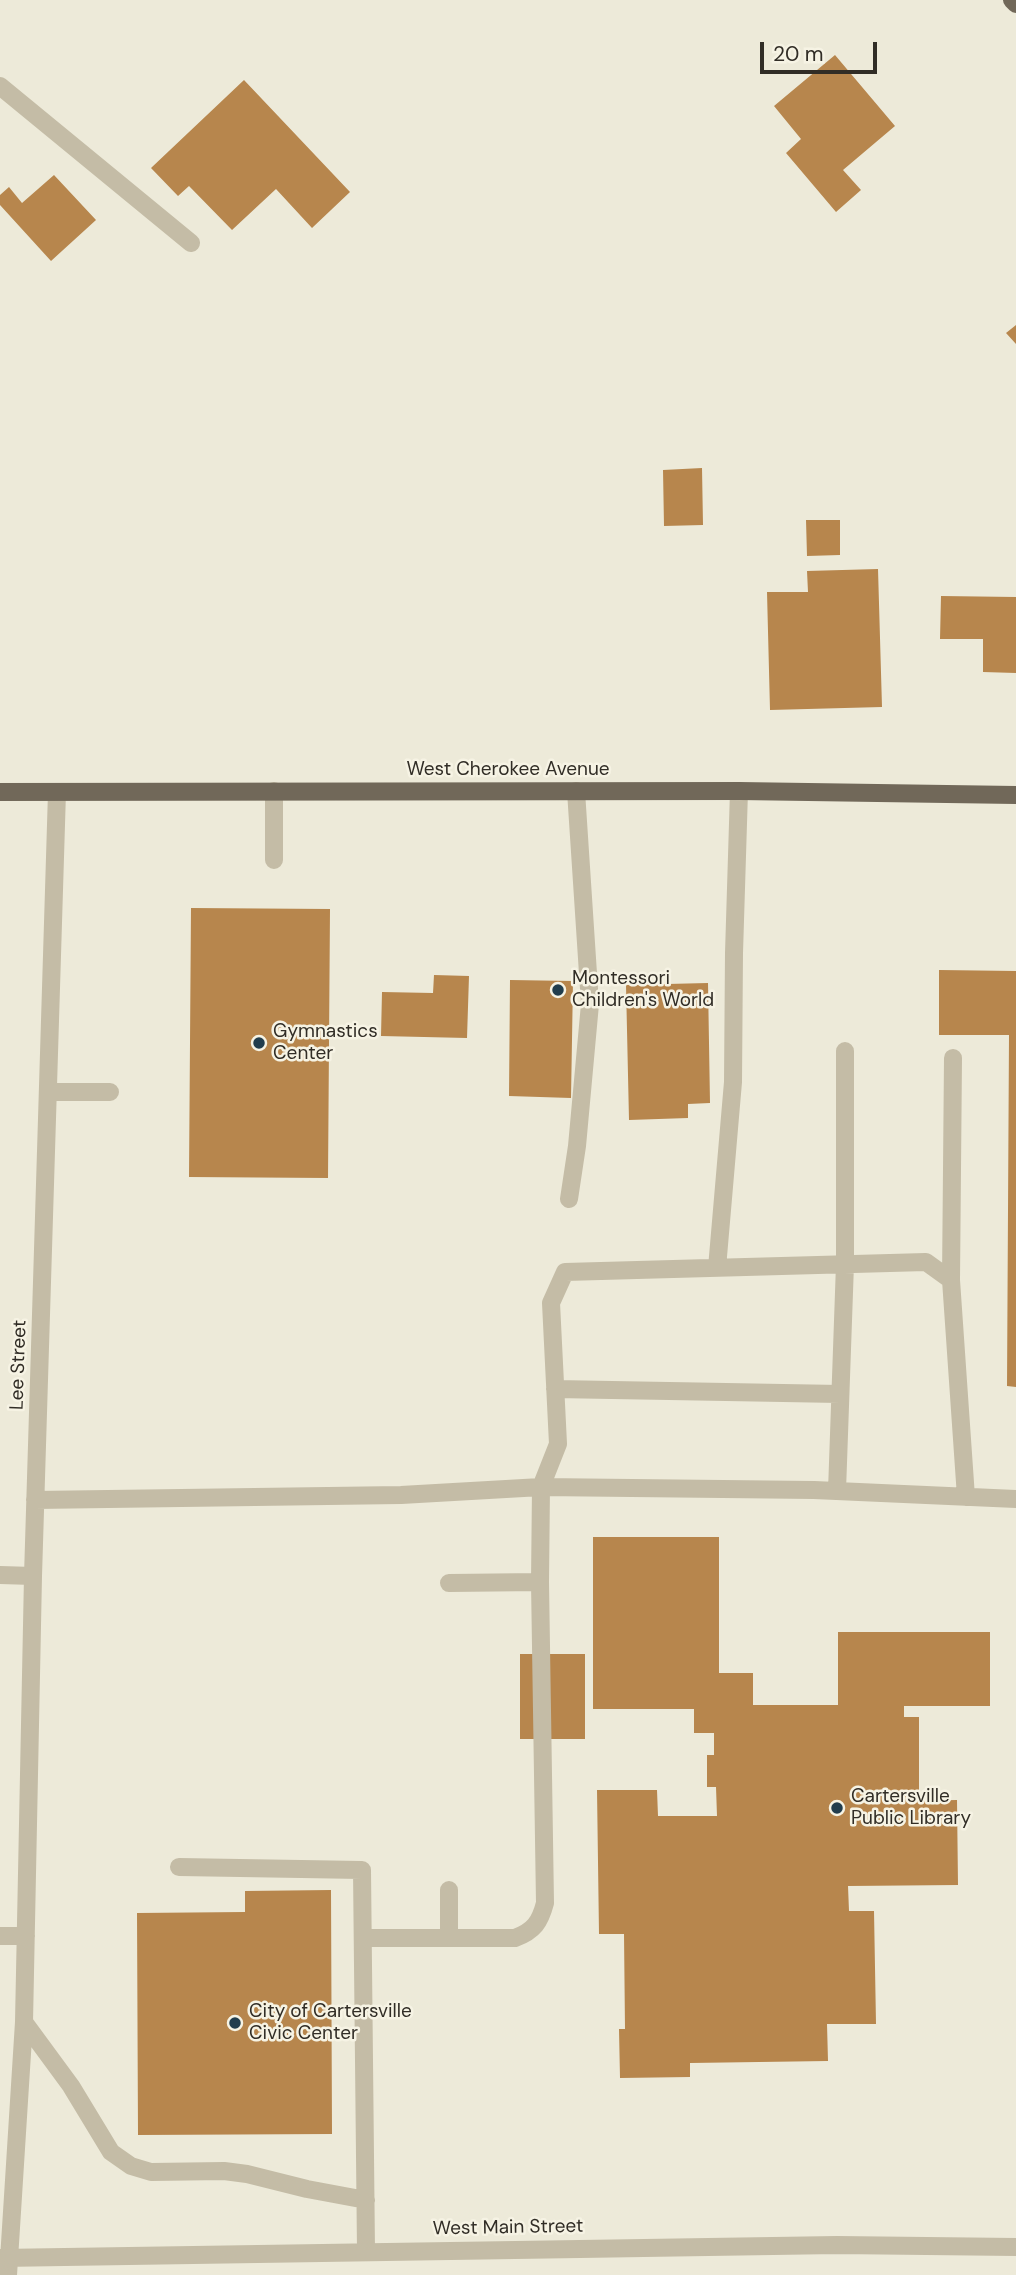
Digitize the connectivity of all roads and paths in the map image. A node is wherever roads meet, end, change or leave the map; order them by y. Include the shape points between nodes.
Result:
1 (1012, 0) edge
2 (1016, 4) edge
3 (0, 86) edge
4 (191, 243) dead end
5 (274, 791) junction
6 (576, 791) junction
7 (739, 791) junction
8 (0, 792) edge
9 (57, 792) junction
10 (1016, 795) edge
11 (274, 860) dead end
12 (845, 1051) dead end
13 (953, 1058) dead end
14 (48, 1092) junction
15 (110, 1092) dead end
16 (569, 1199) dead end
17 (845, 1264) junction
18 (718, 1268) junction
19 (951, 1280) junction
20 (555, 1389) junction
21 (841, 1394) junction
22 (541, 1487) junction
23 (837, 1491) junction
24 (966, 1497) junction
25 (1016, 1499) edge
26 (36, 1500) junction
27 (0, 1575) edge
28 (33, 1576) junction
29 (540, 1582) junction
30 (449, 1583) dead end
31 (179, 1867) dead end
32 (449, 1890) dead end
33 (0, 1936) edge
34 (26, 1936) junction
35 (363, 1938) junction
36 (449, 1938) junction
37 (24, 2022) junction
38 (366, 2200) junction
39 (1016, 2247) edge
40 (366, 2251) junction
41 (5, 2264) edge

1 - 2 main road
3 - 4 street
5 - 6 main road, West Cherokee Avenue
5 - 9 main road, West Cherokee Avenue
5 - 11 street
6 - 7 main road, West Cherokee Avenue
6 - 16 street via 590,1004
7 - 10 main road, West Cherokee Avenue
7 - 18 street via 733,1082
8 - 9 main road, West Cherokee Avenue
9 - 14 street, Lee Street
12 - 17 street
13 - 19 street
14 - 15 street
14 - 26 street, Lee Street
17 - 18 street
17 - 19 street via 926,1262
17 - 21 street
18 - 20 street via 565,1272 551,1303
19 - 24 street
20 - 21 street
20 - 22 street via 558,1444
21 - 23 street
22 - 23 street
22 - 26 street via 389,1495
22 - 29 street
23 - 24 street
24 - 25 street
26 - 28 street, Lee Street
27 - 28 street
28 - 34 street, Lee Street
29 - 30 street
29 - 36 street via 545,1903 535,1928 515,1938
31 - 35 street via 362,1870
32 - 36 street
33 - 34 street
34 - 37 street, Lee Street
35 - 36 street
35 - 38 street
37 - 38 street via 111,2152 131,2166 151,2172 247,2174
37 - 41 street, Lee Street
38 - 40 street
39 - 40 street, West Main Street
40 - 41 street, West Main Street

